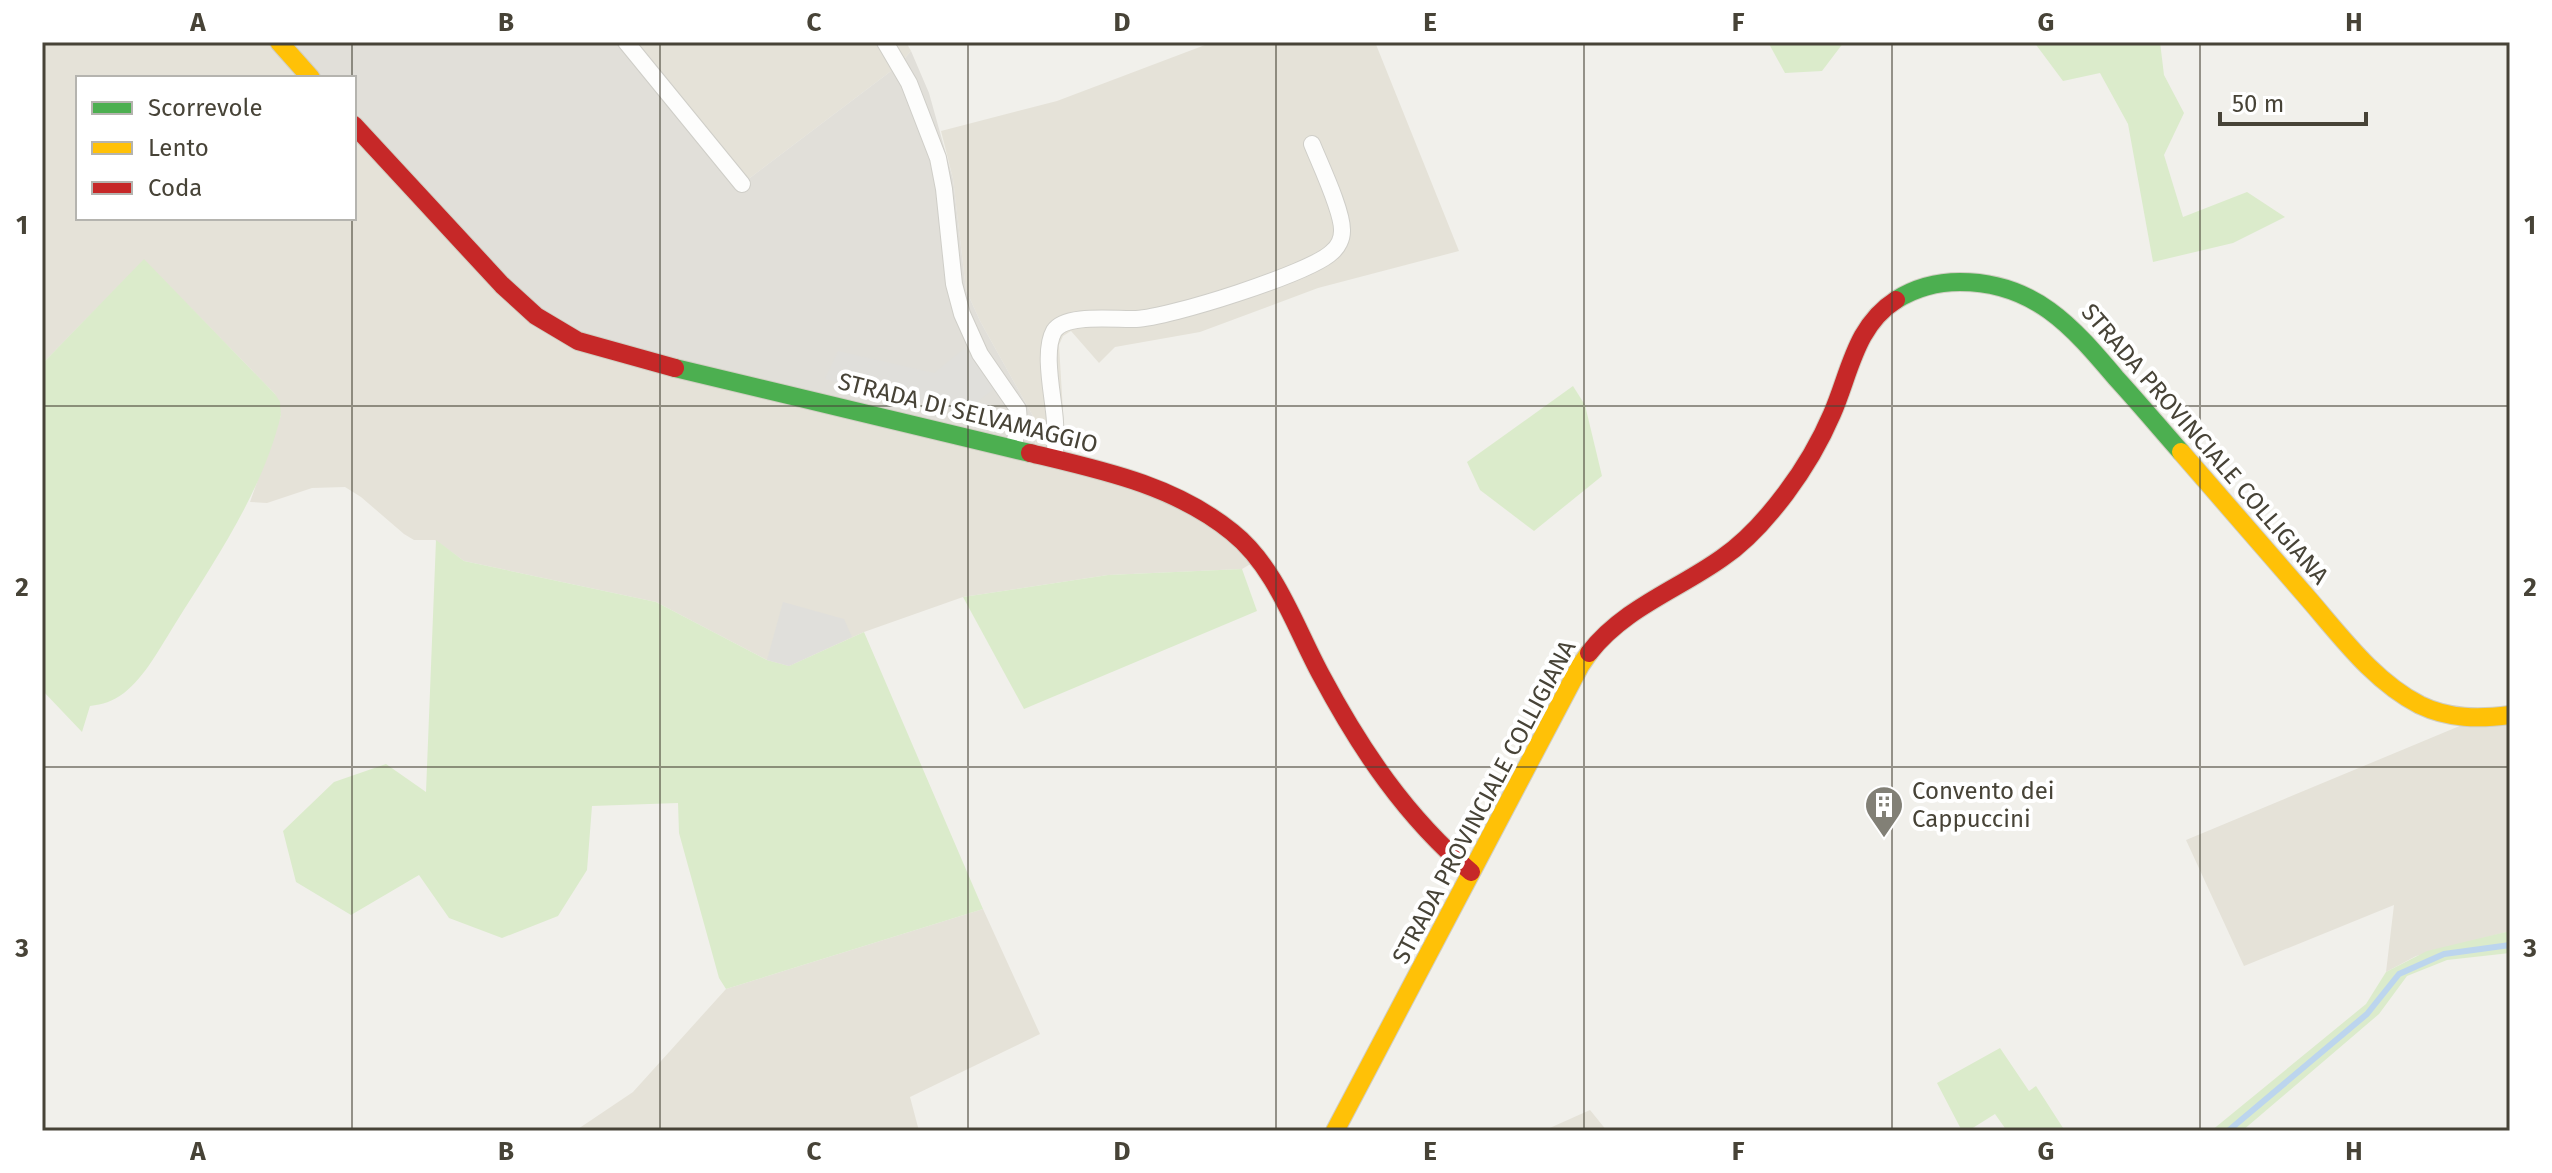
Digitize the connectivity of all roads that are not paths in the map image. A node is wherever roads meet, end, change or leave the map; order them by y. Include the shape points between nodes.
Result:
1 (279, 42) edge
2 (626, 42) edge
3 (885, 42) edge
4 (309, 76) edge
5 (356, 127) edge
6 (1312, 144) dead end
7 (742, 184) dead end
8 (1013, 449) junction
9 (1055, 459) junction
10 (2510, 715) edge
11 (1471, 872) junction
12 (1335, 1131) edge

1 - 4 main road
2 - 7 street
3 - 8 street via 909,83 938,158 962,314 980,354 1018,409
5 - 8 main road, STRADA DI SELVAMAGGIO via 513,295 578,341
6 - 9 street via 1342,223 1340,242 1332,253 1302,269 1180,310 1144,319 1071,321 1057,327 1050,368
8 - 9 main road, STRADA DI SELVAMAGGIO
9 - 11 main road, STRADA DI SELVAMAGGIO via 1160,490 1247,545 1273,581 1380,777 1426,832
10 - 11 main road, STRADA PROVINCIALE COLLIGIANA via 2445,714 2410,701 2389,686 2066,321 2040,300 2012,288 1946,282 1899,296 1872,319 1857,344 1826,427 1771,512 1746,540 1718,564 1633,611 1597,643 1572,680
11 - 12 main road, STRADA PROVINCIALE COLLIGIANA

